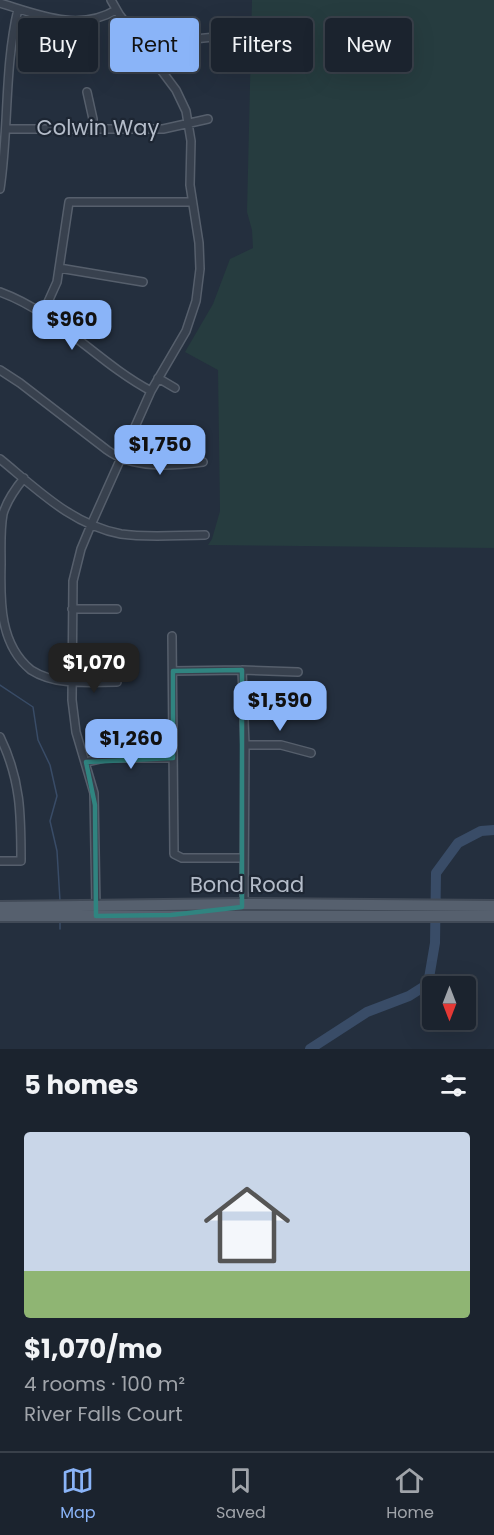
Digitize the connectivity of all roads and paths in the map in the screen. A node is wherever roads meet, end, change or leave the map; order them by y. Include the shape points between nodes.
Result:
1 (111, 0) edge
2 (0, 3) edge
3 (18, 9) junction
4 (116, 10) junction
5 (122, 18) edge
6 (163, 72) edge
7 (87, 92) dead end
8 (208, 119) dead end
9 (189, 124) junction
10 (6, 129) junction
11 (93, 129) junction
12 (0, 189) edge
13 (192, 202) junction
14 (59, 268) junction
15 (143, 282) dead end
16 (0, 292) edge
17 (43, 313) junction
18 (0, 370) edge
19 (158, 378) junction
20 (175, 388) dead end
21 (152, 391) junction
22 (121, 458) junction
23 (0, 459) edge
24 (202, 462) dead end
25 (24, 478) junction
26 (91, 525) junction
27 (205, 536) dead end
28 (72, 609) junction
29 (117, 609) dead end
30 (172, 636) dead end
31 (242, 670) junction
32 (173, 671) junction
33 (298, 672) dead end
34 (71, 681) junction
35 (117, 682) dead end
36 (0, 737) edge
37 (245, 745) junction
38 (311, 753) dead end
39 (174, 758) junction
40 (86, 762) junction
41 (244, 858) junction
42 (0, 861) edge
43 (244, 904) junction
44 (494, 906) edge
45 (0, 907) edge
46 (452, 910) junction
47 (96, 911) junction
48 (47, 912) junction
49 (171, 915) junction
50 (0, 916) edge
51 (494, 916) edge

1 - 4 street
2 - 3 street
3 - 4 street via 77,22 97,20
3 - 10 street via 11,43
4 - 5 street
6 - 9 street via 176,90
7 - 11 street
8 - 9 street, Colwin Way
9 - 11 street, Colwin Way via 163,129
9 - 13 street
10 - 11 street, Colwin Way
10 - 12 street
13 - 14 street via 69,202
13 - 19 street via 200,257 196,301 186,332
14 - 15 street
14 - 17 street
16 - 17 street
17 - 21 street
18 - 22 street
19 - 20 street
19 - 21 street
21 - 22 street
22 - 24 street via 142,464
22 - 26 street
23 - 25 street
25 - 26 street via 67,512
25 - 34 street via 10,497 1,526 2,628 10,647 30,668 48,678
26 - 27 street via 121,534
26 - 28 street via 76,565
28 - 29 street
28 - 34 street
30 - 32 street
31 - 32 street
31 - 33 street
31 - 37 street
32 - 39 street
34 - 35 street
34 - 40 street via 75,724
36 - 42 street via 19,793 21,861
37 - 38 street via 281,745
37 - 41 street
39 - 40 street via 104,758
39 - 41 street via 174,854 182,858
40 - 47 street via 95,805
41 - 43 street
43 - 46 main road, Bond Road via 426,905
43 - 47 main road, Bond Road
43 - 49 main road via 236,911 186,911
44 - 46 main road, Bond Road
45 - 48 main road, Bond Road
46 - 49 main road, Bond Road via 420,916
46 - 51 main road, Bond Road
47 - 48 main road, Bond Road
47 - 49 main road, Bond Road
48 - 50 main road, Bond Road

